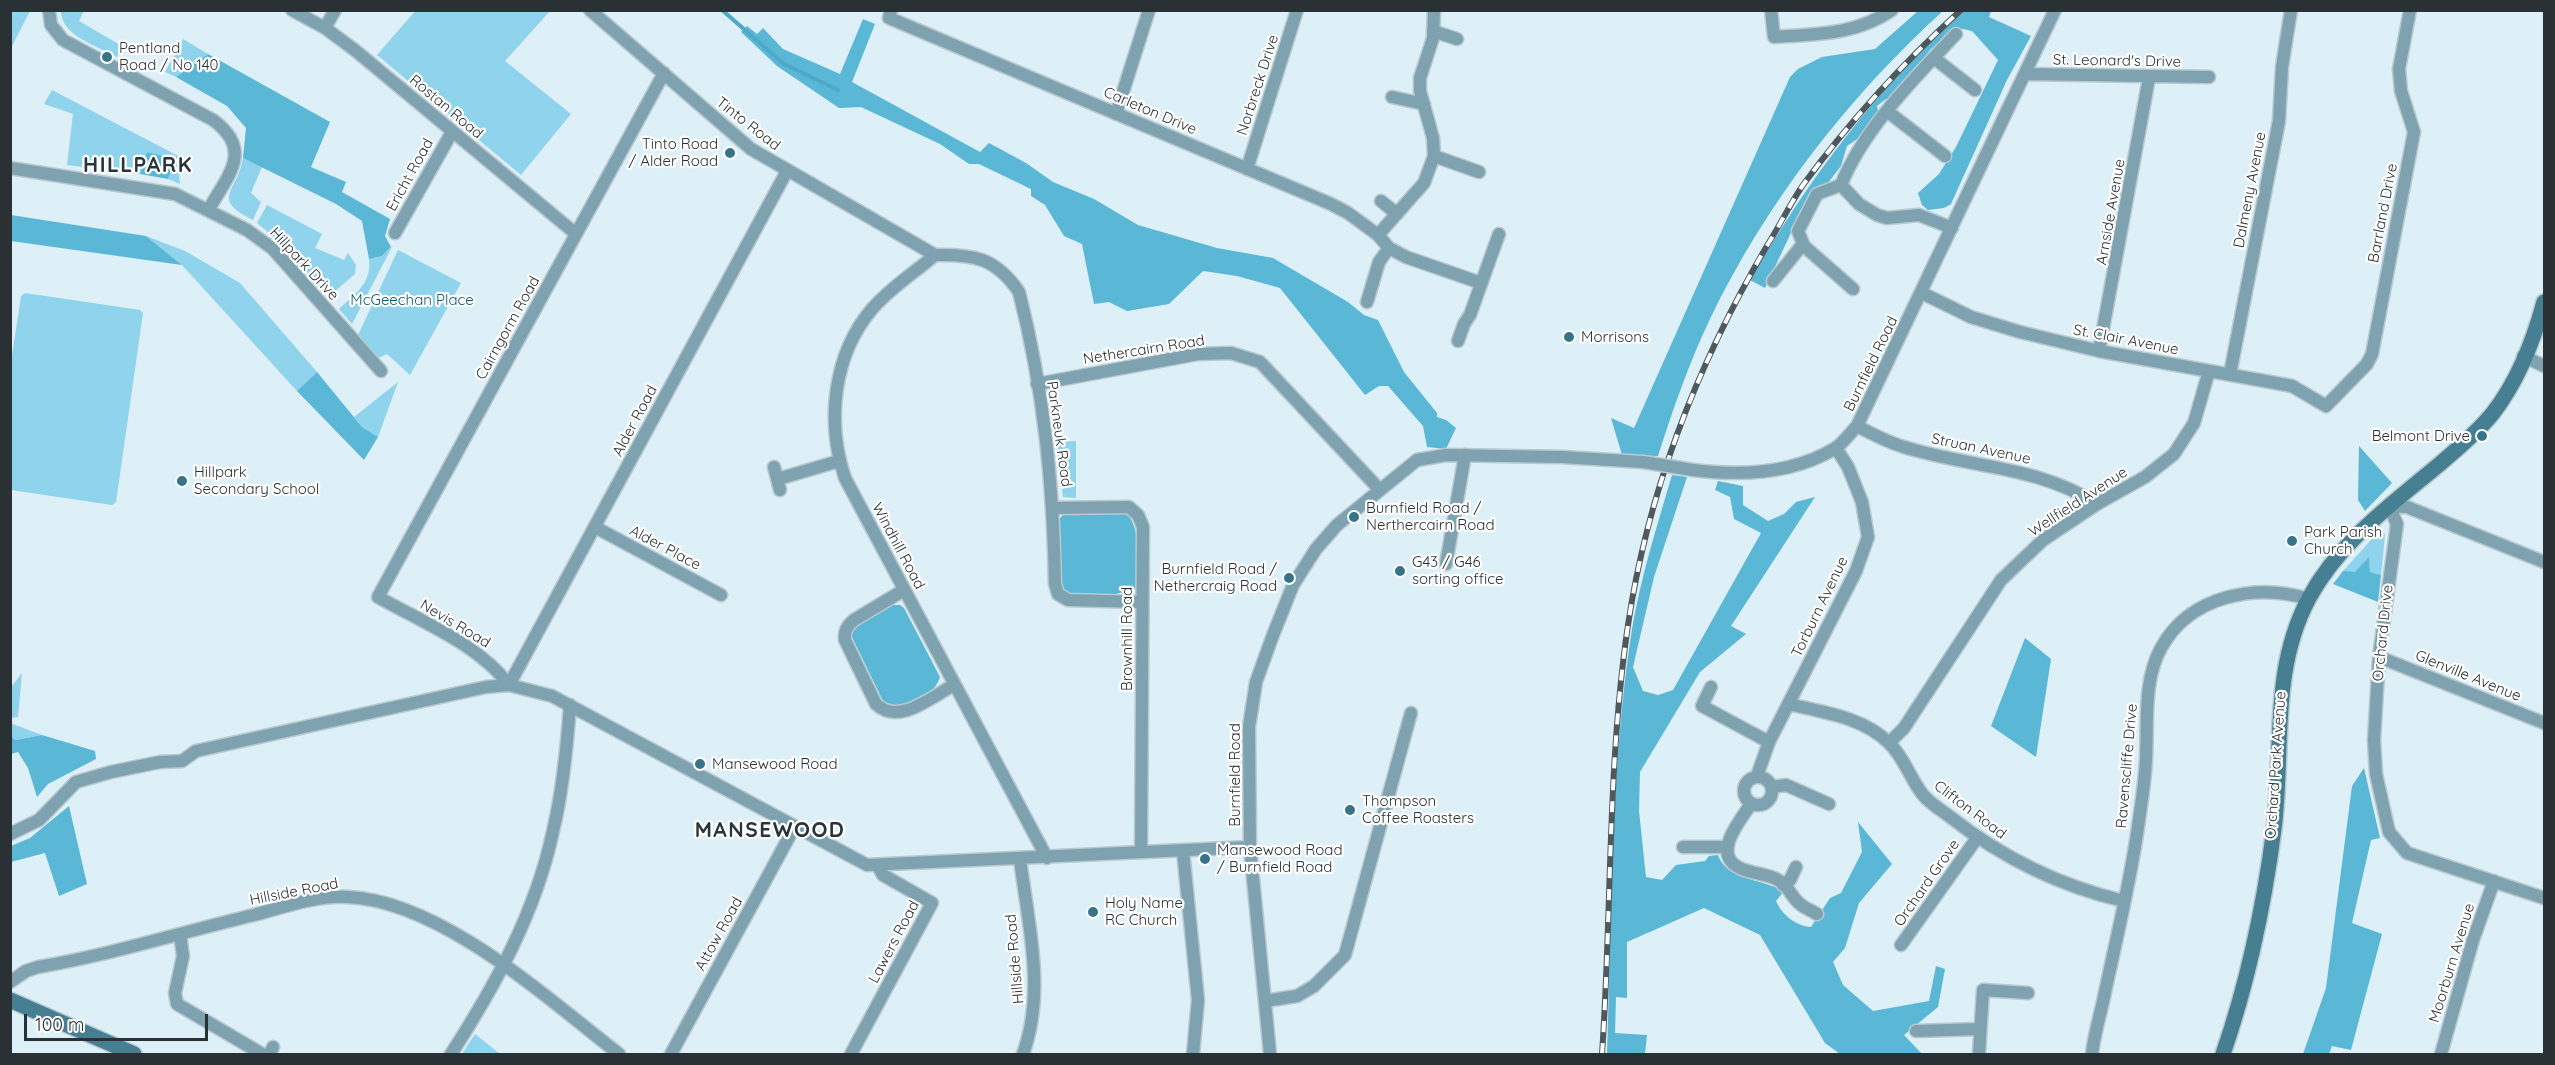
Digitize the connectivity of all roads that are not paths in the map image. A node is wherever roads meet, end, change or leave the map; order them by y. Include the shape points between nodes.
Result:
1 (49, 10) edge
2 (292, 10) edge
3 (334, 10) edge
4 (590, 10) edge
5 (1149, 10) edge
6 (1297, 10) edge
7 (1434, 10) edge
8 (1771, 10) edge
9 (1892, 10) edge
10 (2055, 10) edge
11 (2291, 10) edge
12 (2410, 10) edge
13 (890, 14) edge
14 (1876, 15) edge
15 (325, 28) junction
16 (1433, 31) junction
17 (1956, 34) dead end
18 (1457, 39) dead end
19 (1934, 58) junction
20 (664, 73) junction
21 (2025, 74) junction
22 (2209, 77) dead end
23 (2149, 78) junction
24 (1975, 90) dead end
25 (1392, 97) dead end
26 (1424, 104) junction
27 (1887, 111) junction
28 (1116, 114) junction
29 (452, 132) junction
30 (1434, 156) junction
31 (1945, 156) dead end
32 (10, 168) edge
33 (1247, 169) junction
34 (787, 171) junction
35 (1479, 172) dead end
36 (1841, 185) junction
37 (1382, 201) dead end
38 (209, 209) junction
39 (1397, 214) junction
40 (1952, 228) junction
41 (396, 233) dead end
42 (576, 234) junction
43 (1499, 234) dead end
44 (1378, 235) junction
45 (1803, 244) junction
46 (1389, 248) junction
47 (934, 255) junction
48 (1773, 281) dead end
49 (1481, 283) junction
50 (1853, 289) dead end
51 (1922, 293) junction
52 (1367, 302) dead end
53 (2544, 302) edge
54 (1458, 341) dead end
55 (2099, 351) junction
56 (2523, 356) junction
57 (2544, 366) edge
58 (381, 371) dead end
59 (2209, 372) junction
60 (2230, 374) junction
61 (1037, 384) junction
62 (2326, 406) joint
63 (1857, 426) junction
64 (1836, 448) junction
65 (1465, 455) junction
66 (839, 461) junction
67 (777, 479) dead end
68 (1380, 490) junction
69 (2097, 504) junction
70 (2389, 506) junction
71 (1054, 508) junction
72 (595, 527) junction
73 (2544, 562) edge
74 (1446, 564) dead end
75 (904, 590) junction
76 (721, 595) dead end
77 (378, 597) joint
78 (2309, 599) junction
79 (1141, 602) junction
80 (2379, 657) junction
81 (509, 685) junction
82 (954, 685) junction
83 (1711, 687) dead end
84 (1788, 704) junction
85 (570, 705) junction
86 (1411, 713) dead end
87 (2544, 723) edge
88 (1769, 742) junction
89 (1890, 743) junction
90 (1757, 776) junction
91 (1772, 787) junction
92 (1751, 804) junction
93 (1830, 804) dead end
94 (794, 828) junction
95 (10, 834) edge
96 (1977, 838) junction
97 (1250, 847) junction
98 (1683, 847) dead end
99 (1727, 847) junction
100 (1183, 851) junction
101 (1141, 852) junction
102 (1047, 858) junction
103 (1020, 859) junction
104 (878, 866) junction
105 (1796, 867) dead end
106 (2494, 881) junction
107 (1783, 885) junction
108 (2544, 898) edge
109 (2124, 901) junction
110 (1817, 914) dead end
111 (180, 934) junction
112 (1901, 945) dead end
113 (504, 965) junction
114 (10, 982) edge
115 (2028, 993) dead end
116 (10, 1000) edge
117 (1265, 1001) junction
118 (1980, 1029) junction
119 (1916, 1031) dead end
120 (134, 1054) edge
121 (262, 1054) edge
122 (451, 1054) edge
123 (619, 1054) edge
124 (671, 1054) edge
125 (851, 1054) edge
126 (1023, 1054) edge
127 (1193, 1054) edge
128 (1270, 1054) edge
129 (1979, 1054) edge
130 (2092, 1054) edge
131 (2223, 1054) edge
132 (2441, 1054) edge

1 - 38 street via 51,25 63,40 213,120 230,135 236,148 234,165
2 - 15 street, Rostan Road
3 - 15 street
4 - 20 street, Tinto Road
5 - 28 street
6 - 33 street, Norbreck Drive
7 - 16 street
8 - 14 street via 1774,37 1849,30
9 - 14 street
10 - 21 street, Burnfield Road
11 - 60 street, Dalmeny Avenue via 2279,121
12 - 62 street, Barrland Drive via 2399,69 2414,132 2372,354
13 - 28 street, Carleton Drive
15 - 29 street, Rostan Road
16 - 18 street
16 - 26 street via 1420,78
17 - 19 street
19 - 24 street
19 - 27 street
20 - 34 street, Tinto Road via 751,149
20 - 42 street, Cairngorm Road
21 - 23 street, St. Leonard's Drive
21 - 40 street, Burnfield Road
22 - 23 street, St. Leonard's Drive
23 - 55 street, Arnside Avenue
25 - 26 street
26 - 30 street
27 - 31 street
27 - 36 street via 1849,164
28 - 33 street, Carleton Drive
29 - 41 street, Ericht Road
29 - 42 street, Rostan Road
30 - 35 street
30 - 39 street via 1424,183
32 - 38 street, Hillpark Drive via 160,191
33 - 44 street, Carleton Drive via 1330,204
34 - 47 street, Tinto Road
34 - 72 street, Alder Road
36 - 40 street via 1859,204 1877,215 1920,215
36 - 45 street via 1817,194 1798,231
37 - 39 street
38 - 58 street, Hillpark Drive via 250,231 273,249
39 - 44 street
40 - 51 street, Burnfield Road
42 - 77 street, Cairngorm Road
43 - 49 street
44 - 46 street, Carleton Drive
45 - 48 street
45 - 50 street
46 - 49 street, Carleton Drive
46 - 52 street via 1379,262
47 - 61 street, Parkneuk Road via 980,257 1007,275 1019,292
47 - 66 street, Windhill Road via 873,309 848,347 835,397
49 - 54 street
51 - 55 street, St. Clair Avenue via 1971,317
51 - 63 street, Burnfield Road
53 - 56 street
55 - 59 street, St. Clair Avenue
56 - 57 street
56 - 70 street via 2493,413 2469,439
59 - 60 street, St. Clair Avenue
59 - 69 street, Wellfield Avenue via 2194,423 2174,454 2145,477
60 - 62 street, St. Clair Avenue via 2292,386
61 - 68 street, Nethercairn Road via 1198,354 1231,353 1260,362
61 - 71 street, Parkneuk Road via 1049,445
63 - 64 street, Burnfield Road
63 - 69 street, Struan Avenue via 1911,449 2053,481
64 - 65 street, Burnfield Road, bridge via 1793,467 1751,473 1643,462
64 - 84 street, Torburn Avenue via 1862,502 1868,537 1856,571
65 - 68 street, Burnfield Road via 1417,459
65 - 74 street
66 - 67 street
66 - 75 street, Windhill Road
68 - 97 street, Burnfield Road via 1337,525 1316,549 1293,585 1273,635 1256,682 1249,727
69 - 89 street, Wellfield Avenue via 2043,540 2001,580 1904,728
70 - 73 street via 2407,507
70 - 78 street, Orchard Park Avenue via 2353,538
70 - 80 street, Orchard Drive via 2397,524
71 - 79 street, Parkneuk Road via 1058,594 1068,600
71 - 79 street, Brownhill Road via 1129,507 1138,515 1143,527
72 - 76 street, Alder Place
72 - 81 street, Alder Road
75 - 82 street, Windhill Road
75 - 82 street via 854,620 844,634 876,704 883,711 901,714
77 - 81 street, Nevis Road via 475,653 501,673
78 - 109 street, Ravenscliffe Drive via 2293,594 2241,593 2218,599 2193,612 2162,646 2151,671 2146,762
78 - 131 street, Orchard Park Avenue via 2290,643 2282,678 2274,828 2264,895
79 - 101 street, Brownhill Road
80 - 87 street, Glenville Avenue
80 - 106 street, Orchard Drive via 2376,774 2389,832 2407,853
81 - 85 street via 538,691
81 - 95 street via 196,751 182,761 93,776 76,783 39,820
82 - 102 street, Windhill Road
83 - 88 street via 1702,706
84 - 88 street, Torburn Avenue
84 - 89 street, Clifton Road via 1846,718 1872,729
85 - 94 street
85 - 113 street via 553,833 533,897
86 - 117 street via 1345,955 1314,986 1297,996
88 - 90 street, Torburn Avenue
89 - 96 street, Clifton Road via 1923,795
90 - 91 street
90 - 92 street via 1744,788 1744,797
91 - 92 street via 1765,804
91 - 93 street via 1786,786
92 - 99 street
94 - 104 street via 853,860
94 - 124 street, Attow Road
96 - 109 street, Clifton Road via 2081,891
96 - 112 street, Orchard Grove
97 - 100 street
97 - 117 street, Burnfield Road
98 - 99 street
99 - 107 street via 1727,857 1734,865 1779,880
100 - 101 street
100 - 127 street via 1198,1000
101 - 102 street
102 - 103 street
103 - 104 street
103 - 126 street, Hillside Road via 1035,976 1034,1013
104 - 125 street, Lawers Road via 883,875 932,903
105 - 107 street
106 - 108 street, Orchard Drive
106 - 132 street, Moorburn Avenue via 2472,940
107 - 110 street via 1800,904
109 - 130 street, Ravenscliffe Drive
111 - 113 street, Hillside Road via 288,906 349,897 399,907
111 - 114 street, Hillside Road via 26,970
111 - 121 street via 183,957 175,993 177,1004
113 - 122 street
113 - 123 street, Hillside Road
115 - 118 street via 1983,990
116 - 120 street
117 - 128 street, Burnfield Road
118 - 119 street
118 - 129 street

